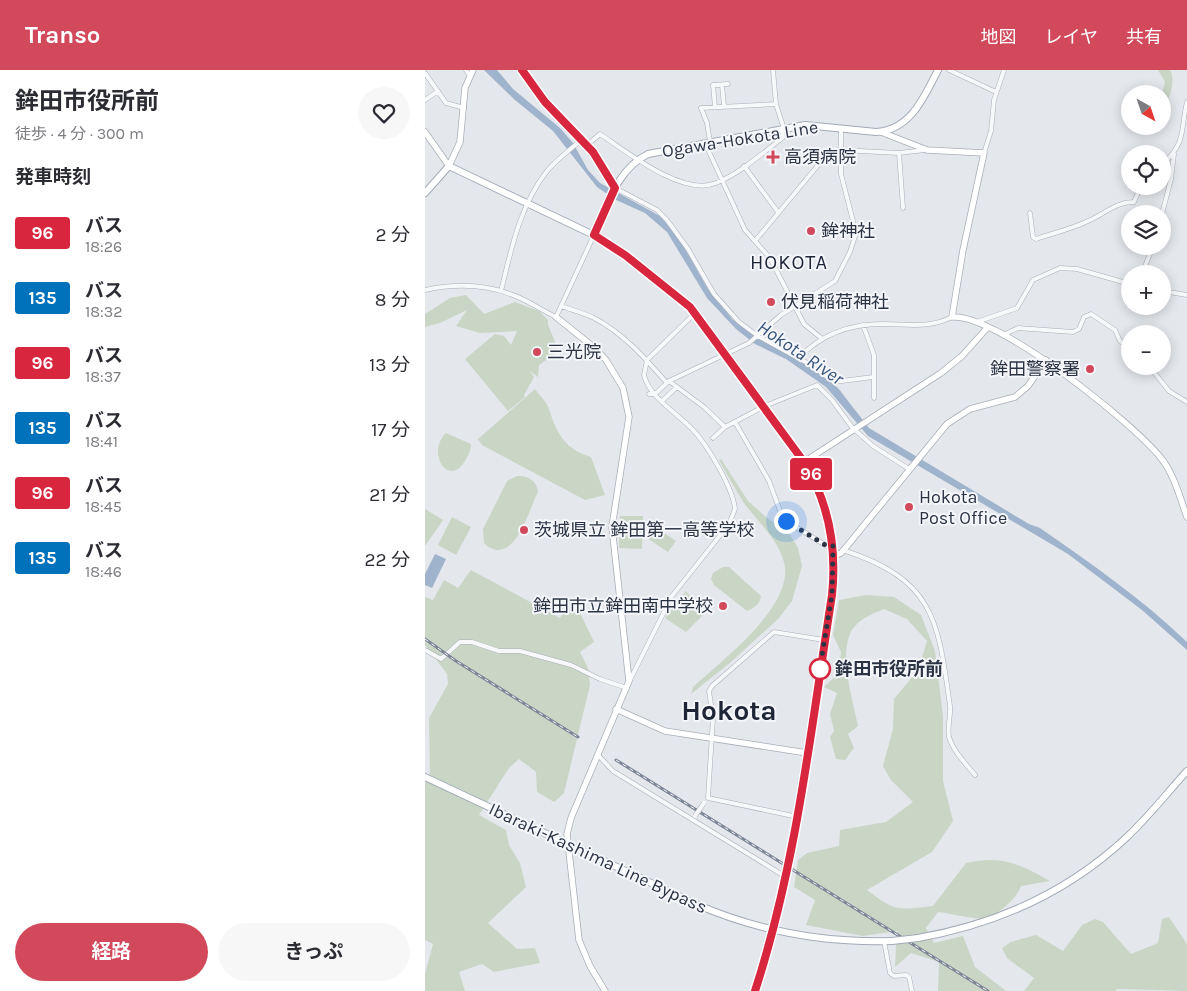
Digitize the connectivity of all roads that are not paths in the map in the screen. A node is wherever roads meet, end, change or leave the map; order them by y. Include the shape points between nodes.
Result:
1 (522, 70) edge
2 (773, 70) edge
3 (938, 70) edge
4 (949, 70) edge
5 (1004, 70) edge
6 (470, 72) edge
7 (425, 73) edge
8 (728, 84) dead end
9 (722, 85) junction
10 (438, 91) junction
11 (995, 92) junction
12 (425, 100) edge
13 (1187, 102) edge
14 (776, 104) junction
15 (724, 106) junction
16 (715, 107) junction
17 (464, 108) junction
18 (841, 128) junction
19 (783, 129) junction
20 (425, 132) edge
21 (881, 132) junction
22 (581, 140) junction
23 (707, 142) junction
24 (587, 146) junction
25 (839, 150) junction
26 (927, 150) junction
27 (899, 153) junction
28 (984, 154) junction
29 (1173, 154) joint
30 (639, 159) junction
31 (449, 166) junction
32 (744, 166) junction
33 (722, 180) junction
34 (614, 189) junction
35 (425, 192) edge
36 (1137, 195) edge
37 (529, 203) junction
38 (1164, 205) edge
39 (903, 208) dead end
40 (778, 212) junction
41 (1030, 213) dead end
42 (594, 235) junction
43 (755, 241) junction
44 (1121, 281) edge
45 (425, 290) edge
46 (501, 292) junction
47 (1171, 292) edge
48 (1187, 295) edge
49 (561, 306) junction
50 (795, 306) junction
51 (695, 313) junction
52 (556, 317) junction
53 (952, 317) junction
54 (977, 322) junction
55 (863, 325) junction
56 (988, 327) junction
57 (757, 336) junction
58 (1003, 336) junction
59 (821, 338) junction
60 (1121, 342) edge
61 (726, 354) junction
62 (799, 358) junction
63 (647, 360) junction
64 (1045, 360) junction
65 (1156, 375) edge
66 (827, 377) junction
67 (873, 377) junction
68 (667, 381) junction
69 (820, 385) junction
70 (677, 386) junction
71 (649, 394) dead end
72 (655, 394) junction
73 (874, 398) dead end
74 (662, 401) junction
75 (1187, 402) edge
76 (765, 406) junction
77 (735, 422) junction
78 (725, 427) junction
79 (855, 429) junction
80 (713, 438) dead end
81 (804, 462) junction
82 (910, 469) junction
83 (1187, 517) edge
84 (833, 546) junction
85 (843, 550) junction
86 (834, 556) junction
87 (824, 640) junction
88 (425, 650) edge
89 (629, 681) junction
90 (627, 688) junction
91 (616, 709) junction
92 (712, 738) junction
93 (807, 753) junction
94 (597, 755) junction
95 (1187, 771) edge
96 (975, 774) dead end
97 (425, 777) edge
98 (708, 798) junction
99 (798, 817) junction
100 (694, 818) junction
101 (567, 844) junction
102 (787, 875) junction
103 (774, 931) junction
104 (884, 941) junction
105 (605, 991) edge
106 (755, 991) edge
107 (912, 991) edge

1 - 22 main road via 545,102
2 - 14 street
3 - 21 main road via 912,116
4 - 11 street
5 - 11 street
6 - 17 street
7 - 10 street
8 - 9 street
9 - 15 street
9 - 16 street via 713,85
10 - 12 street
10 - 17 street via 447,104
11 - 28 street via 991,131
13 - 29 street via 1182,137
14 - 15 street
14 - 19 street
15 - 16 street
16 - 23 street via 701,108 706,119
17 - 31 street via 460,142
18 - 19 main road, Ogawa-Hokota Line via 810,125
18 - 21 main road, Ogawa-Hokota Line
18 - 25 street
19 - 23 main road, Ogawa-Hokota Line
19 - 32 street via 782,138
20 - 31 street
21 - 26 street
22 - 24 main road
22 - 37 street via 545,173
23 - 30 main road, Ogawa-Hokota Line via 653,152
23 - 33 street
24 - 30 street via 600,134
24 - 34 main road
25 - 27 street
25 - 40 street via 827,153
25 - 50 street via 841,174 856,228 853,244 835,281
26 - 27 street
26 - 28 street
27 - 39 street
28 - 53 street
29 - 38 street
30 - 33 street via 687,185 709,186
30 - 34 main road, Ogawa-Hokota Line
31 - 35 main road
31 - 37 main road
32 - 33 street
32 - 40 street
33 - 43 street via 745,230
34 - 42 main road, Ogawa-Hokota Line
34 - 57 street via 657,210 667,220 688,248 714,294 739,322
36 - 41 street via 1134,202 1123,202 1089,221 1036,240
37 - 42 main road
37 - 46 street via 516,231
40 - 43 street
42 - 49 street
42 - 51 main road via 665,285
43 - 50 street via 770,258
44 - 54 street via 1077,268 1060,268 1033,280 1017,308
45 - 46 street via 478,286
46 - 52 street via 521,298
47 - 48 street
49 - 52 street
49 - 63 street via 606,326
50 - 57 street
50 - 59 street via 808,329
51 - 61 main road
51 - 63 street
52 - 89 street via 602,355 626,388 629,422 612,527
53 - 54 street
53 - 55 street via 928,326
54 - 56 street
55 - 59 street
55 - 67 street via 874,355
56 - 58 street
56 - 79 street via 953,364
57 - 61 street
57 - 62 street
58 - 60 street via 1018,328 1073,332 1079,329 1084,317 1091,314 1115,330
58 - 64 street
59 - 62 street
61 - 68 street
61 - 76 main road
62 - 66 street
63 - 68 street
63 - 72 street via 643,370 645,380
64 - 82 street via 1022,392 1008,400 970,409 955,417
64 - 83 street via 1085,388 1160,456
65 - 75 street via 1169,391
66 - 67 street via 839,383
66 - 69 street
67 - 73 street
68 - 70 street
68 - 72 street
69 - 76 street
69 - 79 street
70 - 74 street
70 - 78 street
71 - 72 street
72 - 74 street
74 - 89 street via 701,441 726,484 735,509 729,524 668,603
76 - 77 street
76 - 81 main road
77 - 78 street
77 - 84 street via 769,481 786,521 827,546
78 - 80 street
79 - 81 street
79 - 82 street via 873,446
81 - 84 main road via 822,499
82 - 85 street
84 - 86 main road
85 - 86 street
85 - 96 street via 886,567 905,580 925,603 937,628 950,710 949,736
86 - 87 main road
87 - 92 street via 774,632 746,656 709,691
87 - 93 main road
88 - 90 street via 441,659 455,645 466,642 499,651 520,651 576,667
89 - 90 street
90 - 91 street
91 - 92 street via 657,728
91 - 94 street
92 - 93 street
92 - 98 street
93 - 99 main road
94 - 100 street via 613,771
94 - 101 street via 568,825
95 - 104 main road, Ibaraki-Kashima Line Bypass, bridge via 1129,834 1077,877 1037,900 985,922 918,938
97 - 101 main road, Ibaraki-Kashima Line Bypass
98 - 99 street
98 - 100 street, bridge
99 - 102 main road, bridge
100 - 102 street
101 - 103 main road, Ibaraki-Kashima Line Bypass via 711,910
101 - 105 street via 579,940
102 - 103 main road
103 - 104 main road, Ibaraki-Kashima Line Bypass via 816,939
103 - 106 main road
104 - 107 street via 890,972 894,976 906,975

